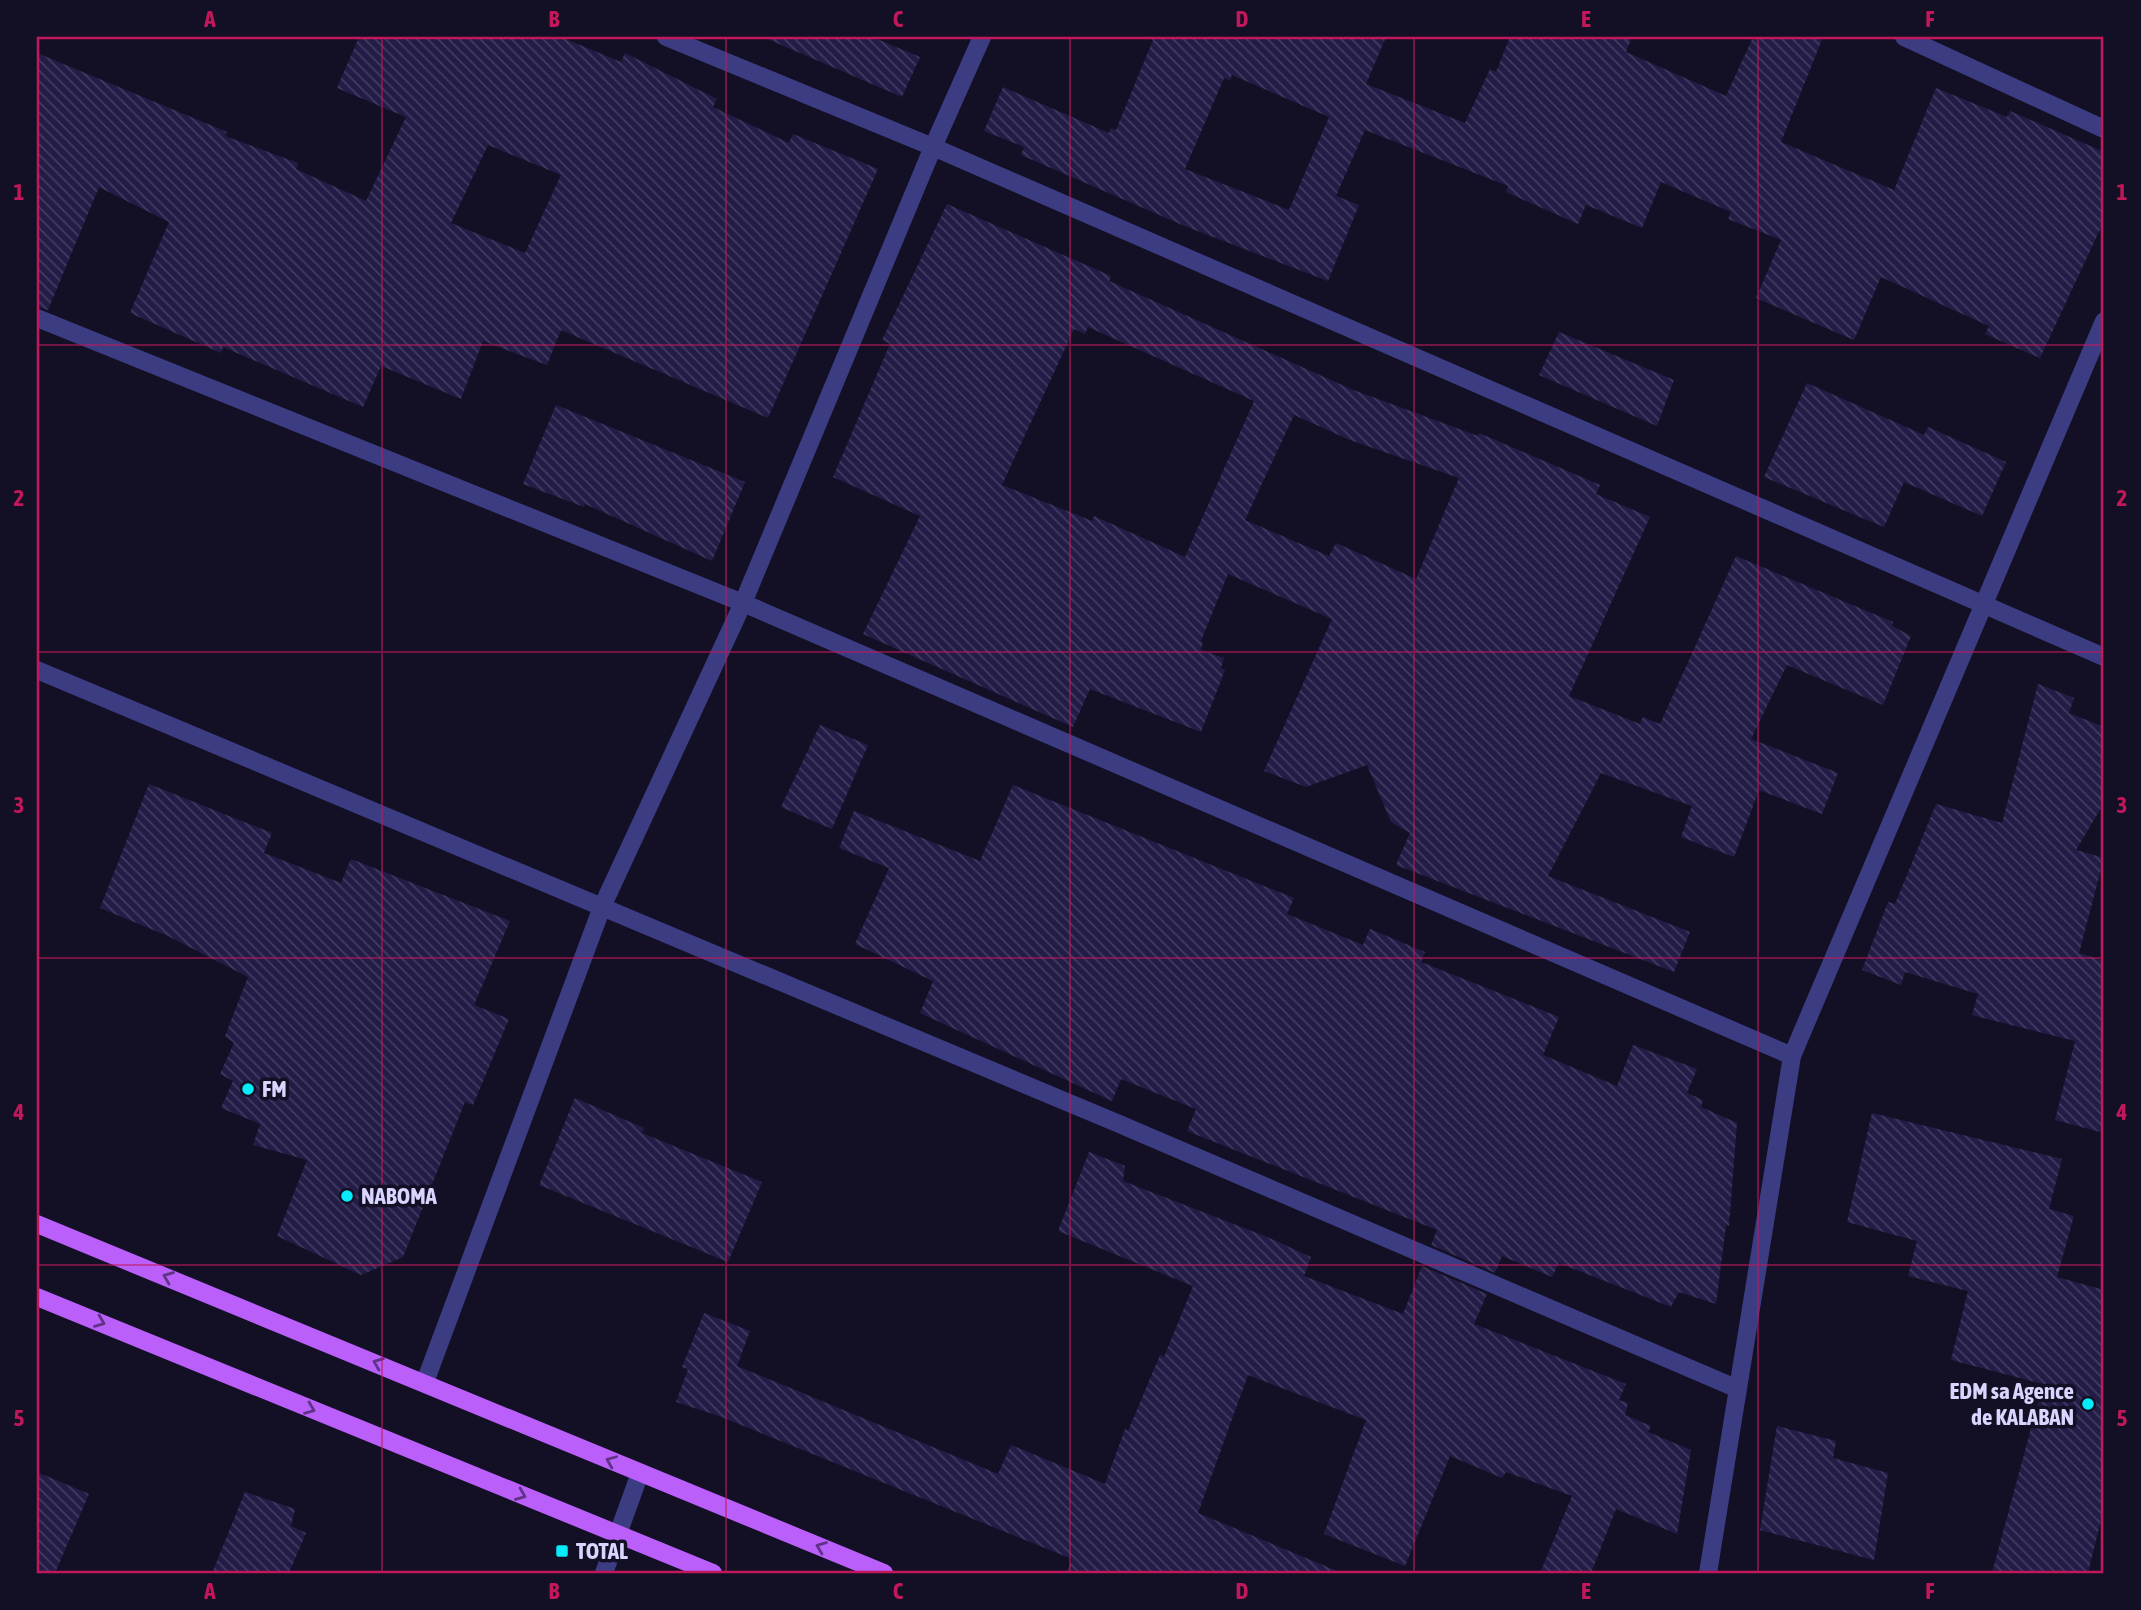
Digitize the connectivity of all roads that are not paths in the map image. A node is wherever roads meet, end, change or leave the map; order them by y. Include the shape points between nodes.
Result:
1 (666, 37) edge
2 (982, 37) edge
3 (1903, 37) edge
4 (2104, 129) edge
5 (933, 147) junction
6 (37, 318) edge
7 (2104, 321) edge
8 (743, 603) junction
9 (1983, 604) junction
10 (2104, 657) edge
11 (37, 670) edge
12 (602, 907) junction
13 (1792, 1056) junction
14 (37, 1224) edge
15 (37, 1297) edge
16 (425, 1382) junction
17 (1738, 1389) junction
18 (640, 1473) junction
19 (617, 1535) junction
20 (604, 1573) edge
21 (713, 1573) edge
22 (884, 1573) edge
23 (1708, 1573) edge

1 - 5 street
2 - 5 street
3 - 4 street
5 - 8 street
5 - 9 street
6 - 8 street
7 - 9 street
8 - 12 street
8 - 13 street
9 - 10 street
9 - 13 street
11 - 12 street
12 - 16 street
12 - 17 street
13 - 17 street
16 -> 14 main road
15 -> 19 main road
18 -> 16 main road
17 - 23 street
18 - 19 street
22 -> 18 main road
19 - 20 street
19 - 21 main road

